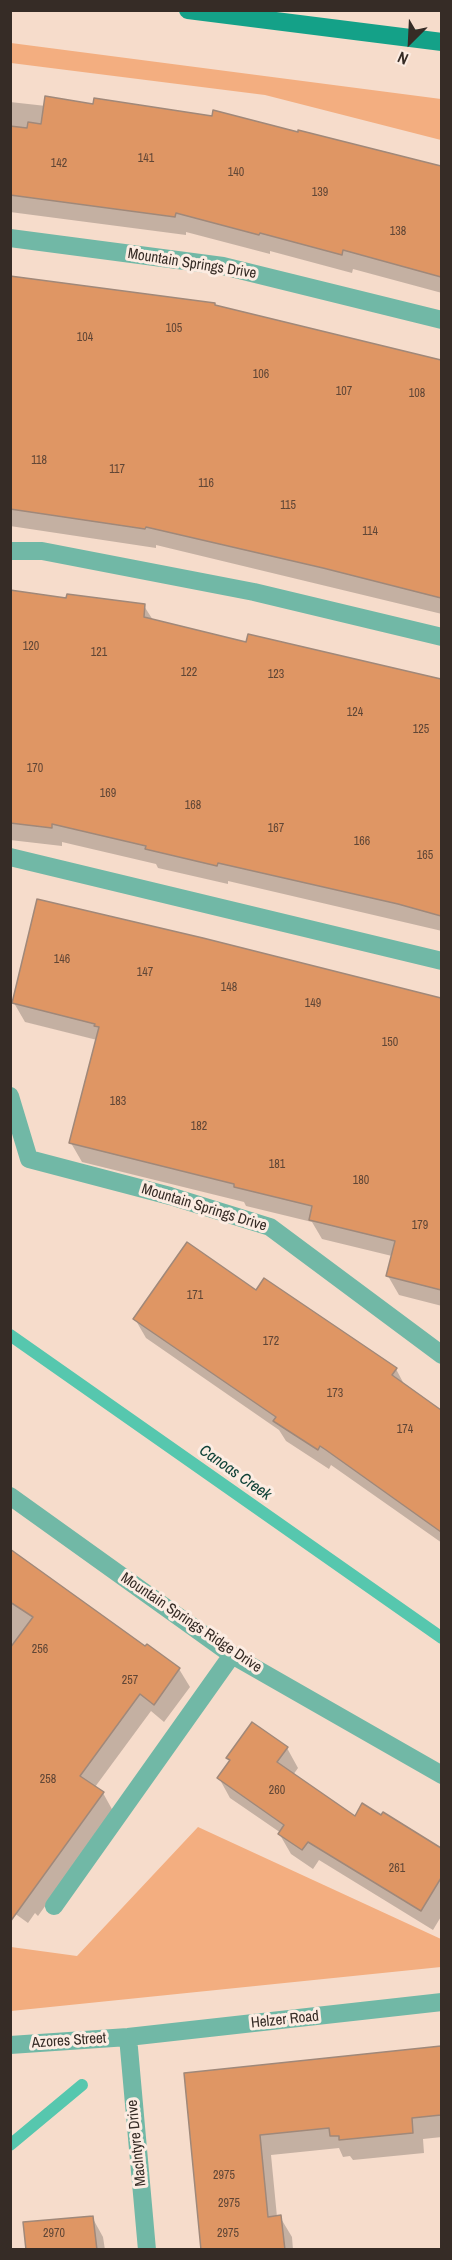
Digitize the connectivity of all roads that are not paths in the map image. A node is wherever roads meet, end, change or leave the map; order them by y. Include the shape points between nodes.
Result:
1 (188, 10) edge
2 (441, 42) edge
3 (10, 238) edge
4 (441, 320) edge
5 (10, 551) edge
6 (441, 637) edge
7 (10, 857) edge
8 (441, 961) edge
9 (10, 1096) edge
10 (441, 1356) edge
11 (10, 1496) edge
12 (232, 1655) junction
13 (441, 1776) edge
14 (54, 1906) dead end
15 (441, 2002) edge
16 (128, 2037) junction
17 (10, 2045) edge
18 (147, 2250) edge

1 - 2 main road
3 - 4 street, Mountain Springs Drive via 223,266
5 - 6 street via 42,551 254,592
7 - 8 street
9 - 10 street, Mountain Springs Drive via 29,1159 270,1227
11 - 12 street, Mountain Springs Ridge Drive
12 - 13 street, Mountain Springs Ridge Drive
12 - 14 street
15 - 16 street, Helzer Road
16 - 17 street, Azores Street
16 - 18 street, MacIntyre Drive

